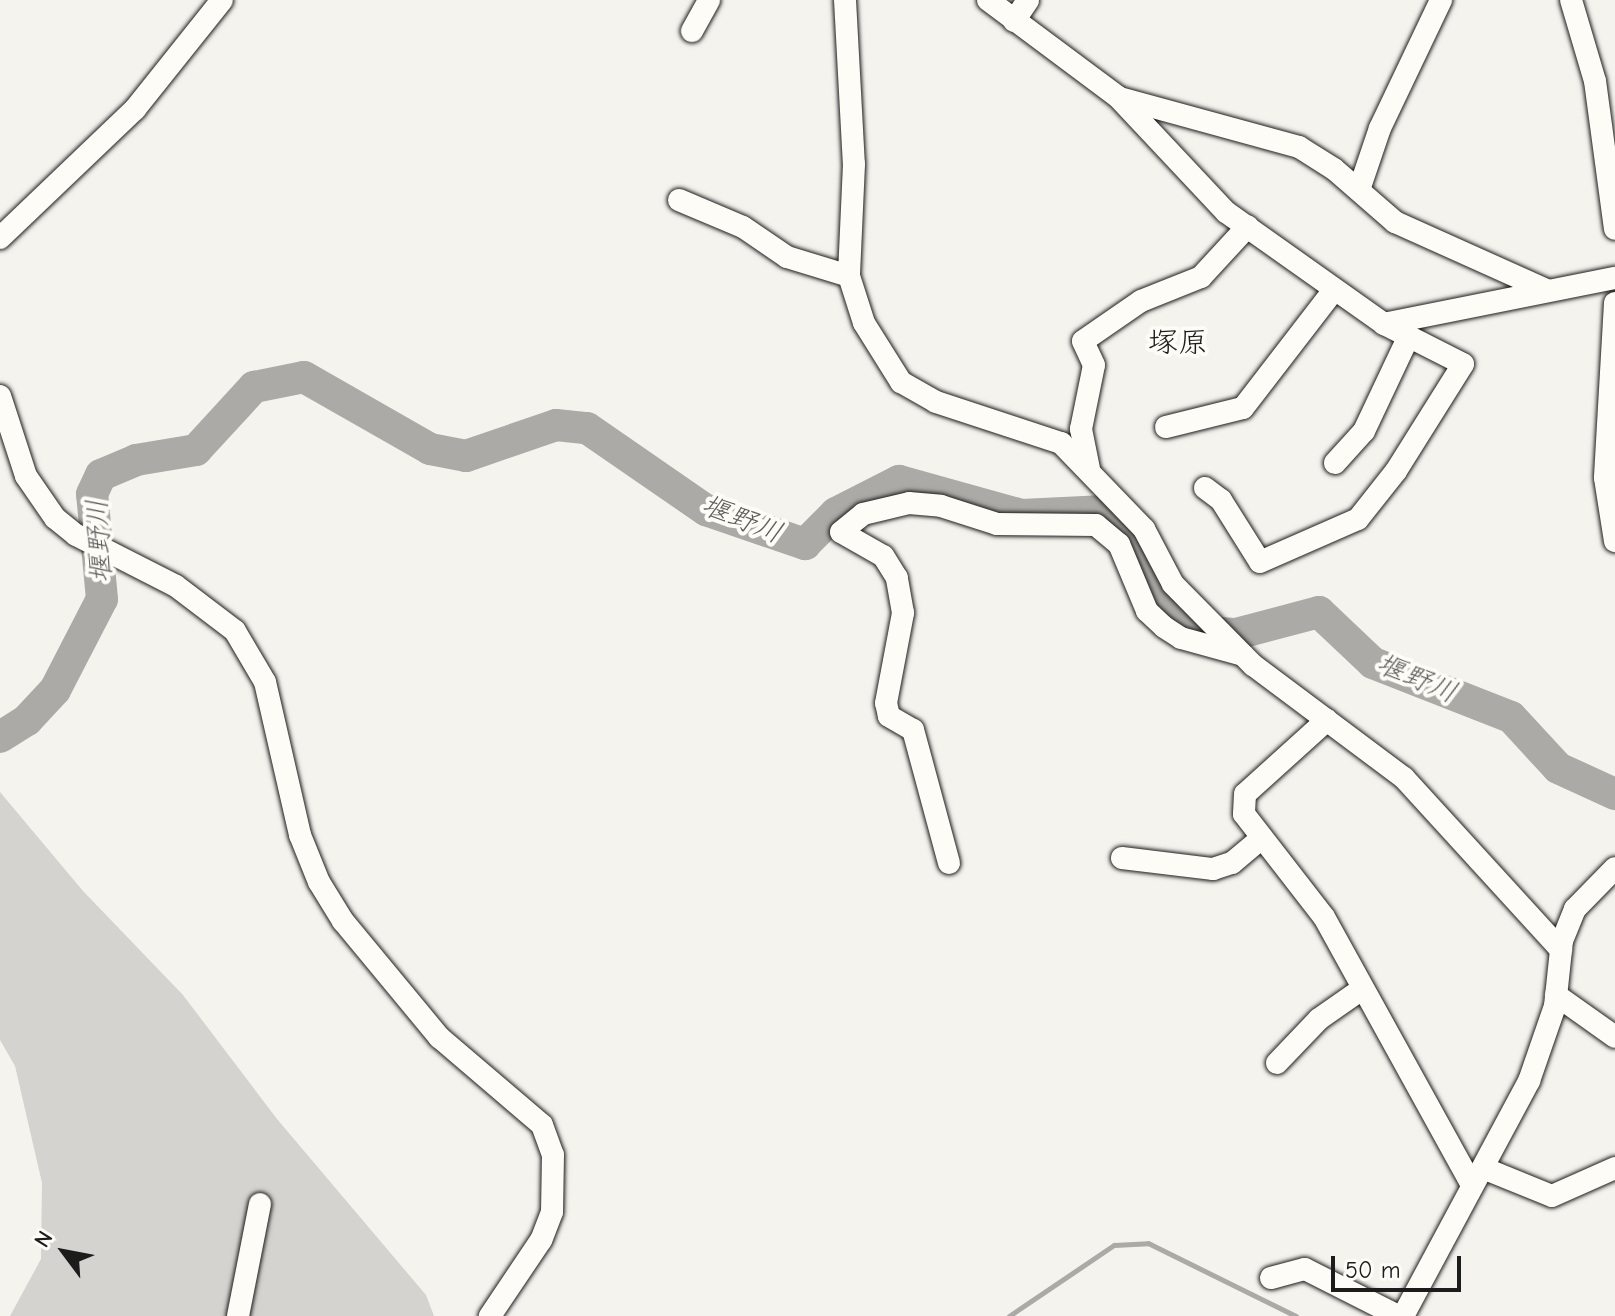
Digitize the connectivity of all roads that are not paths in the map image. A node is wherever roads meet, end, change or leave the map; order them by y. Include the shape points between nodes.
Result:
1 (222, 0) edge
2 (709, 0) edge
3 (845, 0) edge
4 (988, 0) edge
5 (1028, 0) edge
6 (1441, 0) edge
7 (1571, 0) edge
8 (1014, 21) junction
9 (692, 31) dead end
10 (1118, 97) junction
11 (1359, 190) junction
12 (679, 200) dead end
13 (1248, 226) junction
14 (1615, 229) edge
15 (0, 238) edge
16 (849, 276) junction
17 (1615, 278) edge
18 (1334, 290) junction
19 (1546, 290) junction
20 (1615, 303) edge
21 (1384, 324) junction
22 (1409, 336) junction
23 (0, 396) edge
24 (1166, 427) dead end
25 (1335, 463) dead end
26 (1089, 469) junction
27 (1205, 488) dead end
28 (1615, 541) edge
29 (1161, 567) junction
30 (1148, 608) junction
31 (1241, 652) junction
32 (1327, 720) junction
33 (1262, 838) junction
34 (1122, 858) dead end
35 (949, 863) dead end
36 (1615, 868) edge
37 (1561, 950) junction
38 (1362, 989) junction
39 (1556, 995) junction
40 (1615, 1037) edge
41 (1277, 1063) dead end
42 (1615, 1168) edge
43 (1478, 1176) junction
44 (260, 1204) dead end
45 (1271, 1278) dead end
46 (238, 1316) edge
47 (490, 1316) edge
48 (1400, 1316) edge

1 - 15 street via 135,109
2 - 9 street
3 - 16 street via 854,164
4 - 8 street
5 - 8 street
6 - 11 street via 1380,128
7 - 14 street via 1595,81
8 - 10 street
10 - 11 street via 1299,147
10 - 13 street via 1226,212
11 - 19 street via 1395,222
12 - 16 street via 743,227 787,257
13 - 18 street
13 - 26 street via 1201,277 1141,301 1083,341 1094,365 1081,429
16 - 26 street via 864,323 901,382 936,402 1061,443
17 - 19 street
18 - 21 street
18 - 24 street via 1243,408
19 - 21 street
20 - 28 street via 1605,478
21 - 22 street
22 - 25 street via 1364,431
22 - 27 street via 1463,364 1396,471 1358,519 1260,562 1221,500
23 - 47 street via 26,476 55,518 110,555 176,586 235,631 265,682 300,835 319,882 343,921 439,1037 542,1125 553,1155 552,1212 541,1240
26 - 29 street via 1144,529
29 - 30 street
29 - 31 street
30 - 31 street via 1181,638
30 - 35 street via 1119,544 1096,525 997,524 941,506 909,503 863,514 841,532 883,556 897,578 903,613 886,703 889,716 913,730
31 - 32 street
32 - 33 street via 1245,794 1244,814
32 - 37 street via 1404,778
33 - 34 street via 1232,863 1213,869
33 - 38 street via 1324,917
36 - 37 street via 1575,909
37 - 39 street
38 - 41 street via 1319,1019
38 - 43 street
39 - 40 street
39 - 43 street via 1529,1081
42 - 43 street via 1552,1196
43 - 48 street
44 - 46 street
45 - 48 street via 1305,1269

